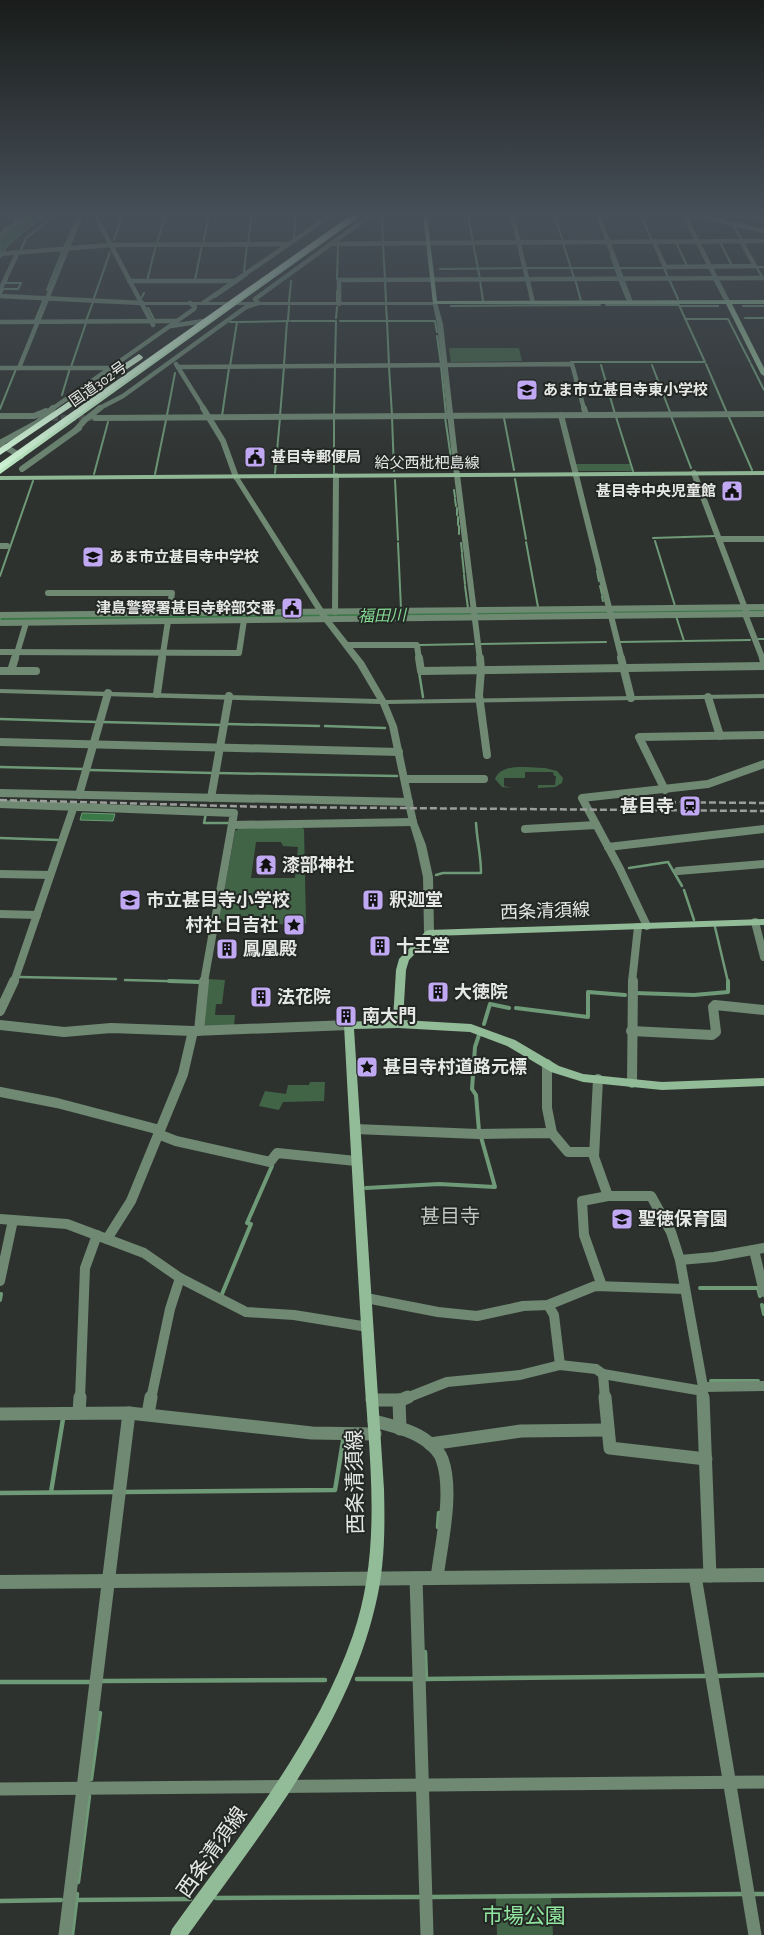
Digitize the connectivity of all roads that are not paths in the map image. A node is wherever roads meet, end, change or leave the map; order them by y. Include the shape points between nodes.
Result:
1 (44, 305) edge
2 (143, 305) edge
3 (193, 305) edge
4 (219, 305) edge
5 (228, 305) edge
6 (232, 305) edge
7 (251, 305) edge
8 (436, 305) edge
9 (730, 305) edge
10 (215, 318) junction
11 (176, 321) junction
12 (0, 322) edge
13 (37, 322) junction
14 (150, 322) junction
15 (222, 324) junction
16 (168, 326) junction
17 (201, 328) junction
18 (158, 333) junction
19 (188, 337) junction
20 (174, 359) junction
21 (761, 363) edge
22 (445, 365) junction
23 (178, 367) junction
24 (0, 368) edge
25 (18, 368) junction
26 (108, 368) junction
27 (764, 374) edge
28 (123, 396) junction
29 (54, 406) junction
30 (764, 414) edge
31 (561, 415) junction
32 (586, 415) junction
33 (450, 416) junction
34 (33, 418) tunnel mouth
35 (95, 418) tunnel mouth
36 (165, 418) junction
37 (209, 418) junction
38 (0, 419) edge
39 (75, 431) junction
40 (16, 432) junction
41 (0, 443) edge
42 (56, 444) junction
43 (36, 445) junction
44 (0, 452) edge
45 (21, 456) junction
46 (0, 459) edge
47 (0, 467) edge
48 (22, 468) dead end
49 (694, 473) junction
50 (764, 473) edge
51 (575, 474) junction
52 (0, 475) edge
53 (457, 475) junction
54 (336, 476) junction
55 (236, 477) junction
56 (720, 539) junction
57 (764, 539) edge
58 (48, 593) dead end
59 (764, 606) edge
60 (609, 611) junction
61 (746, 611) junction
62 (335, 612) junction
63 (472, 613) junction
64 (764, 614) edge
65 (0, 615) edge
66 (323, 615) junction
67 (168, 617) junction
68 (244, 620) junction
69 (0, 623) edge
70 (26, 623) junction
71 (346, 645) junction
72 (0, 652) edge
73 (17, 652) junction
74 (163, 652) junction
75 (764, 664) edge
76 (623, 668) junction
77 (0, 670) edge
78 (11, 670) junction
79 (480, 670) junction
80 (36, 671) dead end
81 (0, 691) edge
82 (108, 693) junction
83 (158, 694) junction
84 (230, 696) junction
85 (764, 696) edge
86 (708, 697) junction
87 (631, 698) junction
88 (479, 701) junction
89 (383, 702) junction
90 (764, 735) edge
91 (720, 736) junction
92 (0, 742) edge
93 (93, 745) junction
94 (220, 748) junction
95 (398, 752) junction
96 (487, 755) dead end
97 (764, 764) edge
98 (405, 779) junction
99 (484, 779) dead end
100 (665, 790) junction
101 (0, 792) edge
102 (79, 795) junction
103 (211, 798) junction
104 (409, 802) junction
105 (0, 804) edge
106 (74, 806) junction
107 (413, 822) junction
108 (232, 825) junction
109 (596, 825) junction
110 (525, 829) dead end
111 (764, 829) edge
112 (608, 847) junction
113 (764, 864) edge
114 (678, 871) dead end
115 (0, 874) edge
116 (50, 875) junction
117 (0, 914) edge
118 (37, 915) junction
119 (759, 922) edge
120 (643, 926) junction
121 (429, 933) junction
122 (764, 957) edge
123 (764, 1010) edge
124 (0, 1011) edge
125 (349, 1024) junction
126 (398, 1024) junction
127 (0, 1025) edge
128 (196, 1031) junction
129 (631, 1031) junction
130 (547, 1064) junction
131 (598, 1080) junction
132 (764, 1082) edge
133 (632, 1083) junction
134 (0, 1092) edge
135 (355, 1129) junction
136 (159, 1132) junction
137 (552, 1133) junction
138 (594, 1152) junction
139 (356, 1161) junction
140 (608, 1196) junction
141 (0, 1219) edge
142 (13, 1220) junction
143 (102, 1237) junction
144 (759, 1249) edge
145 (680, 1260) junction
146 (180, 1278) junction
147 (0, 1281) edge
148 (602, 1286) junction
149 (685, 1289) junction
150 (764, 1292) edge
151 (366, 1298) junction
152 (548, 1305) junction
153 (368, 1327) junction
154 (560, 1365) junction
155 (603, 1374) junction
156 (764, 1386) edge
157 (703, 1389) junction
158 (372, 1400) junction
159 (399, 1400) junction
160 (80, 1413) junction
161 (129, 1413) junction
162 (0, 1414) edge
163 (148, 1414) junction
164 (374, 1427) junction
165 (400, 1429) junction
166 (608, 1430) junction
167 (430, 1444) junction
168 (706, 1459) junction
169 (764, 1575) edge
170 (695, 1576) junction
171 (710, 1576) junction
172 (416, 1578) junction
173 (437, 1578) junction
174 (373, 1579) junction
175 (108, 1581) junction
176 (0, 1582) edge
177 (730, 1782) junction
178 (764, 1782) edge
179 (423, 1784) junction
180 (283, 1786) junction
181 (82, 1788) junction
182 (0, 1789) edge
183 (65, 1935) edge
184 (178, 1935) edge
185 (427, 1935) edge
186 (755, 1935) edge

1 - 13 street
2 - 14 street
3 - 11 street via 195,307
4 - 46 highway
5 - 47 highway
6 - 10 highway, 国道302号
7 - 15 street
8 - 22 street
9 - 21 main road
10 - 15 street
10 - 16 street
10 - 17 highway, 国道302号
11 - 14 street
11 - 16 street
12 - 13 street
13 - 14 street
13 - 25 street
14 - 18 street
15 - 20 street
16 - 18 street
17 - 19 highway, 国道302号
17 - 52 highway via 181,346
18 - 26 street
19 - 43 highway, 国道302号
19 - 44 highway via 146,353
20 - 23 street
20 - 28 street
21 - 27 main road
22 - 23 street
22 - 32 street via 572,364
22 - 33 street
23 - 37 street
24 - 25 street
25 - 26 street
26 - 29 street
28 - 36 street via 101,414
28 - 39 street via 108,402 81,422
29 - 38 street via 34,416
29 - 40 street via 28,428
30 - 32 street
31 - 32 street
31 - 33 street
31 - 51 street
33 - 37 street
33 - 53 street
34 - 38 street
35 - 36 street
36 - 37 street
36 - 39 street via 92,421
37 - 55 street via 224,441
38 - 40 street via 24,422
39 - 42 street
40 - 41 street
41 - 45 street
42 - 43 street
42 - 48 street
43 - 45 highway, 国道302号
45 - 52 highway, 国道302号
49 - 50 main road, 給父西枇杷島線
49 - 51 main road, 給父西枇杷島線
49 - 56 street
51 - 53 main road, 給父西枇杷島線
51 - 60 street
52 - 55 main road, 給父西枇杷島線
53 - 54 main road, 給父西枇杷島線
53 - 63 street
54 - 55 main road, 給父西枇杷島線
54 - 62 street
55 - 66 street
56 - 57 street
56 - 61 street
58 - 67 street via 172,593
59 - 61 street
60 - 61 street
60 - 63 street
60 - 76 street
61 - 64 street
61 - 75 street
62 - 63 street
62 - 66 street
63 - 66 street
63 - 79 street
65 - 67 street
66 - 67 street
66 - 68 street
66 - 71 street
67 - 68 street
67 - 70 street
67 - 74 street
68 - 74 street via 239,653
69 - 70 street
70 - 73 street
71 - 79 street via 417,645 421,671
71 - 89 street
72 - 73 street
73 - 74 street
73 - 78 street
74 - 83 street
75 - 76 street
76 - 79 street
76 - 87 street
77 - 78 street
78 - 80 street
79 - 88 street
81 - 82 street
82 - 83 street
82 - 93 street
83 - 84 street
84 - 89 street
84 - 94 street
85 - 86 street
86 - 87 street
86 - 91 street
87 - 88 street
88 - 89 street
88 - 96 street
89 - 95 street via 393,726
90 - 91 street
91 - 100 street via 639,737
92 - 93 street
93 - 94 street
93 - 102 street
94 - 95 street
94 - 103 street
95 - 98 street
97 - 100 street via 708,784
98 - 99 street
98 - 104 street
100 - 109 street via 582,798
101 - 102 street
102 - 103 street
103 - 104 street
104 - 107 street
105 - 106 street
106 - 108 street via 234,813
106 - 116 street
107 - 108 street
107 - 121 street via 428,877
108 - 128 street
109 - 110 street
109 - 112 street
111 - 112 street
112 - 120 street
113 - 114 street
115 - 116 street
116 - 118 street
117 - 118 street
118 - 124 street via 12,988
119 - 120 main road, 西条清須線
119 - 122 street
120 - 121 main road, 西条清須線
120 - 129 street via 630,996
121 - 126 main road via 404,959
123 - 129 street via 715,1004 716,1032 712,1035
125 - 126 main road
125 - 128 street
125 - 135 main road, 西条清須線
126 - 130 main road via 471,1028 511,1043
127 - 128 street via 64,1032 111,1028
128 - 136 street via 183,1074
129 - 133 street
130 - 131 main road via 576,1076
130 - 137 street
131 - 133 main road
131 - 138 street
132 - 133 main road via 662,1086
134 - 136 street via 57,1103
135 - 137 street via 478,1134
135 - 139 main road, 西条清須線
136 - 139 street via 176,1141 270,1162 277,1153
136 - 143 street via 131,1201
137 - 138 street via 568,1152
138 - 140 street
139 - 151 main road, 西条清須線
140 - 145 street via 651,1196 671,1232
140 - 148 street via 582,1201 584,1235
141 - 142 street
142 - 143 street via 67,1224
142 - 147 street
143 - 146 street via 144,1254
143 - 160 street via 85,1268
144 - 145 street
144 - 150 street
145 - 149 street
146 - 153 street via 246,1312 294,1315
146 - 163 street via 170,1309
148 - 149 street
148 - 152 street
149 - 157 street
151 - 152 street via 477,1316 523,1306
151 - 153 main road, 西条清須線
152 - 154 street via 554,1315
153 - 158 main road, 西条清須線
154 - 155 street via 596,1369
154 - 159 street via 520,1374 448,1382
155 - 157 street
155 - 166 street
156 - 157 street
157 - 168 street
158 - 159 street
158 - 164 main road, 西条清須線
159 - 165 street
160 - 161 street
160 - 162 street
161 - 163 street
161 - 175 street
163 - 164 street via 312,1433
164 - 165 street
164 - 174 main road, 西条清須線 via 378,1513
165 - 167 street
166 - 167 street via 521,1431
166 - 168 street via 610,1448
167 - 173 street via 442,1459 446,1484
168 - 171 street
169 - 171 street
170 - 171 street
170 - 173 street
170 - 177 street
172 - 173 street
172 - 174 street
172 - 179 street
174 - 175 street
174 - 180 main road, 西条清須線 via 362,1631 343,1681 326,1718
175 - 176 street
175 - 181 street
177 - 178 street
177 - 179 street
177 - 186 street
179 - 180 street
179 - 185 street
180 - 181 street
180 - 184 main road, 西条清須線
181 - 182 street
181 - 183 street

